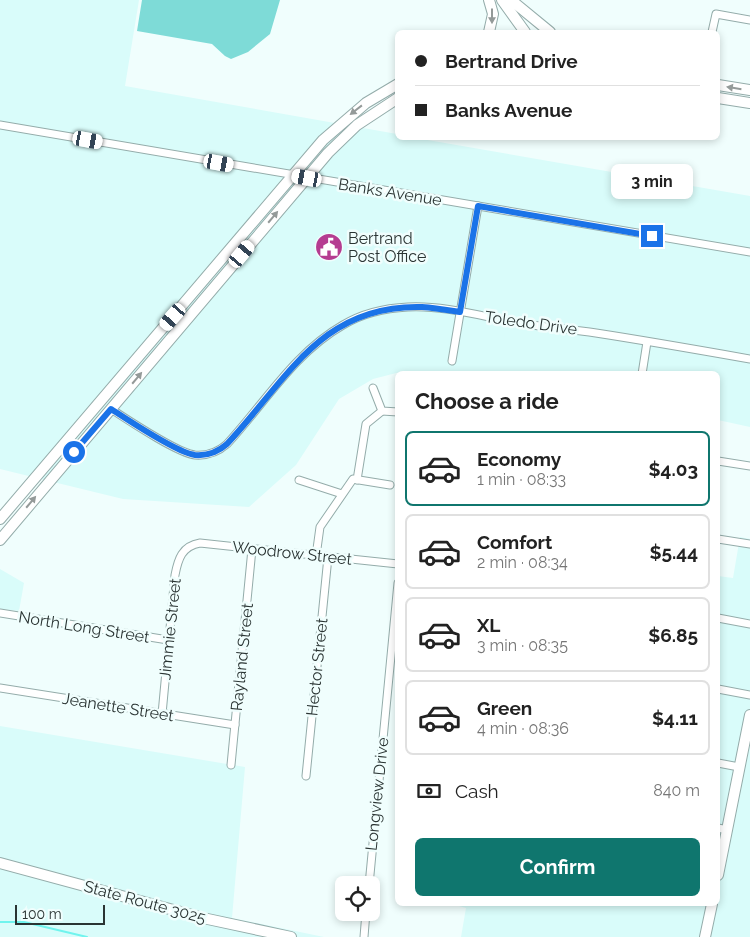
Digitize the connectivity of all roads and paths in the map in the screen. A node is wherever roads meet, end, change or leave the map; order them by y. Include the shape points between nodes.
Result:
1 (490, 0) edge
2 (502, 0) edge
3 (511, 0) edge
4 (750, 20) edge
5 (489, 30) edge
6 (524, 30) edge
7 (545, 30) edge
8 (712, 30) edge
9 (720, 85) edge
10 (395, 86) edge
11 (750, 90) edge
12 (720, 98) edge
13 (395, 100) edge
14 (750, 103) edge
15 (0, 125) edge
16 (292, 175) junction
17 (307, 178) junction
18 (478, 206) junction
19 (750, 252) edge
20 (460, 312) junction
21 (647, 342) junction
22 (750, 359) edge
23 (452, 361) dead end
24 (642, 371) edge
25 (373, 388) dead end
26 (111, 409) junction
27 (382, 411) junction
28 (395, 412) edge
29 (720, 461) edge
30 (750, 466) edge
31 (42, 471) junction
32 (50, 480) junction
33 (300, 480) dead end
34 (357, 480) junction
35 (390, 485) dead end
36 (342, 494) junction
37 (0, 519) edge
38 (720, 539) edge
39 (0, 540) edge
40 (750, 544) edge
41 (188, 546) joint
42 (252, 549) junction
43 (316, 556) junction
44 (328, 557) junction
45 (395, 564) edge
46 (0, 614) edge
47 (395, 614) edge
48 (720, 618) edge
49 (750, 624) edge
50 (168, 640) junction
51 (0, 688) edge
52 (720, 689) edge
53 (750, 695) edge
54 (162, 714) junction
55 (750, 715) edge
56 (235, 725) junction
57 (720, 763) edge
58 (231, 765) dead end
59 (739, 767) junction
60 (306, 776) dead end
61 (722, 829) edge
62 (720, 852) edge
63 (0, 862) edge
64 (370, 876) edge
65 (712, 906) edge
66 (365, 921) edge
67 (272, 935) edge
68 (291, 937) edge
69 (364, 937) edge
70 (705, 937) edge

1 -> 5 main road via 493,14
2 - 6 main road
3 - 7 main road
4 - 8 street via 716,14
11 -> 9 main road
10 -> 16 main road via 348,117
12 - 14 main road
13 - 17 main road via 348,133
15 - 16 street, Banks Avenue
16 - 17 street, Banks Avenue
16 - 31 main road
17 - 18 street, Banks Avenue
26 -> 17 main road
18 - 19 street, Banks Avenue
18 - 20 street
20 - 21 street, Toledo Drive
20 - 23 street
20 - 26 street, Toledo Drive via 423,307 397,308 374,312 345,324 305,352 227,444 210,454 194,455 179,450
21 - 22 street, Toledo Drive
21 - 24 street
25 - 27 street
26 - 32 main road
27 - 28 street
27 - 34 street via 366,424
29 - 30 street
31 - 32 street
31 - 37 main road
39 -> 32 main road
33 - 36 street
34 - 35 street
34 - 36 street via 352,479
36 - 43 street via 320,527
38 - 40 street
41 - 42 street, Woodrow Street via 200,543
41 - 50 street, Jimmie Street via 180,556 175,575
42 - 43 street, Woodrow Street
42 - 56 street, Rayland Street
43 - 44 street, Woodrow Street
44 - 45 street, Woodrow Street
44 - 60 street, Hector Street
46 - 50 street, North Long Street
47 - 64 street, Longview Drive
48 - 49 street
50 - 54 street, Jimmie Street
51 - 54 street, Jeanette Street
52 - 53 street
54 - 56 street, Jeanette Street
55 - 59 main road
56 - 58 street, Rayland Street
57 - 59 street
59 - 61 main road
61 - 62 main road
63 - 67 main road, State Route 3025
65 - 70 main road
66 - 69 street
67 - 68 main road, State Route 3025

